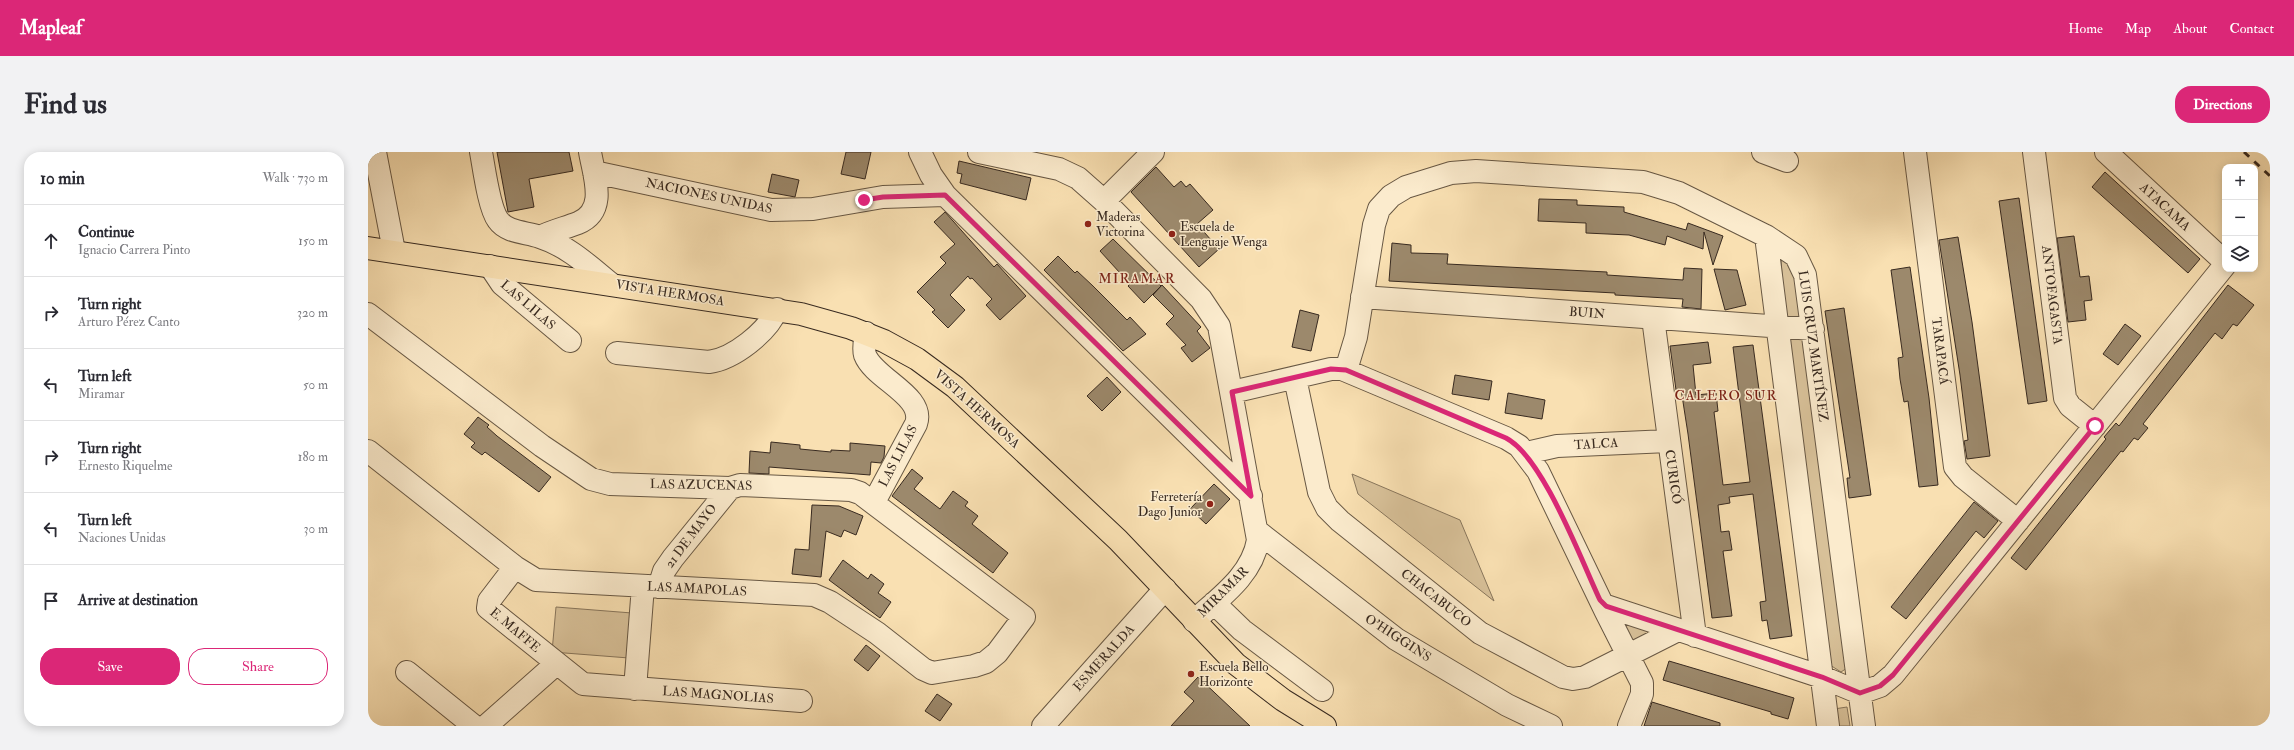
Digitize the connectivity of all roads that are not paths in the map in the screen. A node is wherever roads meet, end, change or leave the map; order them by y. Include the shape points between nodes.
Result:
1 (375, 152) edge
2 (481, 152) edge
3 (920, 152) edge
4 (979, 152) edge
5 (1153, 152) edge
6 (1763, 152) edge
7 (1915, 152) edge
8 (2034, 152) edge
9 (2106, 152) edge
10 (1787, 161) dead end
11 (592, 162) edge
12 (945, 195) junction
13 (1104, 201) junction
14 (1766, 236) junction
15 (540, 237) junction
16 (368, 248) edge
17 (394, 251) junction
18 (2222, 260) edge
19 (490, 266) junction
20 (2222, 267) edge
21 (611, 284) junction
22 (1362, 297) junction
23 (777, 309) junction
24 (368, 314) edge
25 (1653, 318) junction
26 (1778, 327) junction
27 (1813, 330) junction
28 (866, 333) junction
29 (570, 341) dead end
30 (617, 353) dead end
31 (1346, 370) junction
32 (1295, 378) junction
33 (1232, 392) junction
34 (2095, 426) junction
35 (1668, 441) junction
36 (368, 451) edge
37 (1526, 453) junction
38 (730, 488) junction
39 (1251, 496) junction
40 (874, 502) junction
41 (2018, 521) junction
42 (1257, 531) junction
43 (515, 567) junction
44 (651, 586) junction
45 (1165, 589) junction
46 (1214, 603) junction
47 (1604, 605) junction
48 (1024, 617) joint
49 (1194, 621) junction
50 (1686, 633) junction
51 (1628, 655) junction
52 (556, 664) junction
53 (407, 672) dead end
54 (1822, 677) junction
55 (583, 684) joint
56 (635, 688) junction
57 (1322, 690) dead end
58 (1860, 693) junction
59 (801, 701) dead end
60 (474, 726) edge
61 (486, 726) edge
62 (1043, 726) edge
63 (1325, 726) edge
64 (1551, 726) edge
65 (1629, 726) edge
66 (1828, 726) edge
67 (1864, 726) edge

1 - 17 street
2 - 15 street via 488,191 498,221 510,229
3 - 12 street via 931,175
4 - 13 street, MIRAMAR via 1069,173 1088,185
5 - 13 street
6 - 10 street
7 - 41 street, TARAPACÁ via 1955,467 1963,477
8 - 34 street, ANTOFAGASTA via 2065,398 2070,406
9 - 18 street, ATACAMA
11 - 12 street, NACIONES UNIDAS via 771,210 813,209 883,197
11 - 15 street via 597,200 592,212 579,222
12 - 39 street
13 - 33 street, MIRAMAR via 1209,308 1221,335
14 - 22 street, LUIS CRUZ MARTÍNEZ via 1679,193 1650,184 1476,171 1451,173 1398,191 1384,202 1375,221
14 - 26 street
14 - 27 street, LUIS CRUZ MARTÍNEZ via 1789,250 1801,264
15 - 21 street via 570,251
16 - 17 main road, VISTA HERMOSA
17 - 19 main road, VISTA HERMOSA
19 - 21 main road, VISTA HERMOSA
19 - 29 street, LAS LILAS via 502,284
20 - 34 street
21 - 23 main road, VISTA HERMOSA
22 - 25 street, BUIN
22 - 31 street, LUIS CRUZ MARTÍNEZ via 1354,348
23 - 28 main road, VISTA HERMOSA
23 - 30 street via 765,329 720,360 709,362
24 - 38 street, LAS AZUCENAS via 524,433 591,479 610,484
25 - 26 street, BUIN
25 - 35 street, CURICÓ
26 - 27 street, BUIN
26 - 54 street
27 - 58 street, LUIS CRUZ MARTÍNEZ
28 - 40 street, LAS LILAS via 866,358 910,400 918,417
28 - 45 main road, VISTA HERMOSA via 917,359 955,387 1088,512
31 - 32 street via 1331,369
31 - 37 street via 1506,438
32 - 33 street
32 - 51 street, CHACABUCO via 1320,492 1327,508 1340,522 1480,633 1563,677 1585,677
33 - 39 street, MIRAMAR
34 - 41 street
35 - 37 street, TALCA via 1557,446
35 - 50 street, CURICÓ
36 - 43 street, LAS AMAPOLAS
37 - 47 street via 1547,488
38 - 40 street, LAS AZUCENAS via 740,485 851,490
38 - 44 street, 21 DE MAYO
39 - 42 street, MIRAMAR
40 - 48 street, LAS AZUCENAS
41 - 58 street via 1893,675 1880,686
42 - 46 street, MIRAMAR via 1256,549 1250,566
42 - 64 street, O'HIGGINS via 1396,639 1507,705
43 - 44 street, LAS AMAPOLAS via 542,582
43 - 52 street, E. MAFFE via 489,601 488,608
44 - 48 street, LAS AMAPOLAS via 820,597 877,633 932,673 968,668 986,662
44 - 56 street
45 - 49 main road, VISTA HERMOSA
45 - 62 street, ESMERALDA
46 - 49 street, MIRAMAR
46 - 57 street via 1242,630
47 - 50 street
47 - 51 street
49 - 63 main road, VISTA HERMOSA via 1250,675
50 - 51 street, CHACABUCO
50 - 54 street
51 - 65 street via 1643,687
52 - 55 street, E. MAFFE
52 - 61 street
53 - 60 street
54 - 58 street
54 - 66 street
55 - 56 street, LAS MAGNOLIAS
56 - 59 street, LAS MAGNOLIAS
58 - 67 street, LUIS CRUZ MARTÍNEZ

